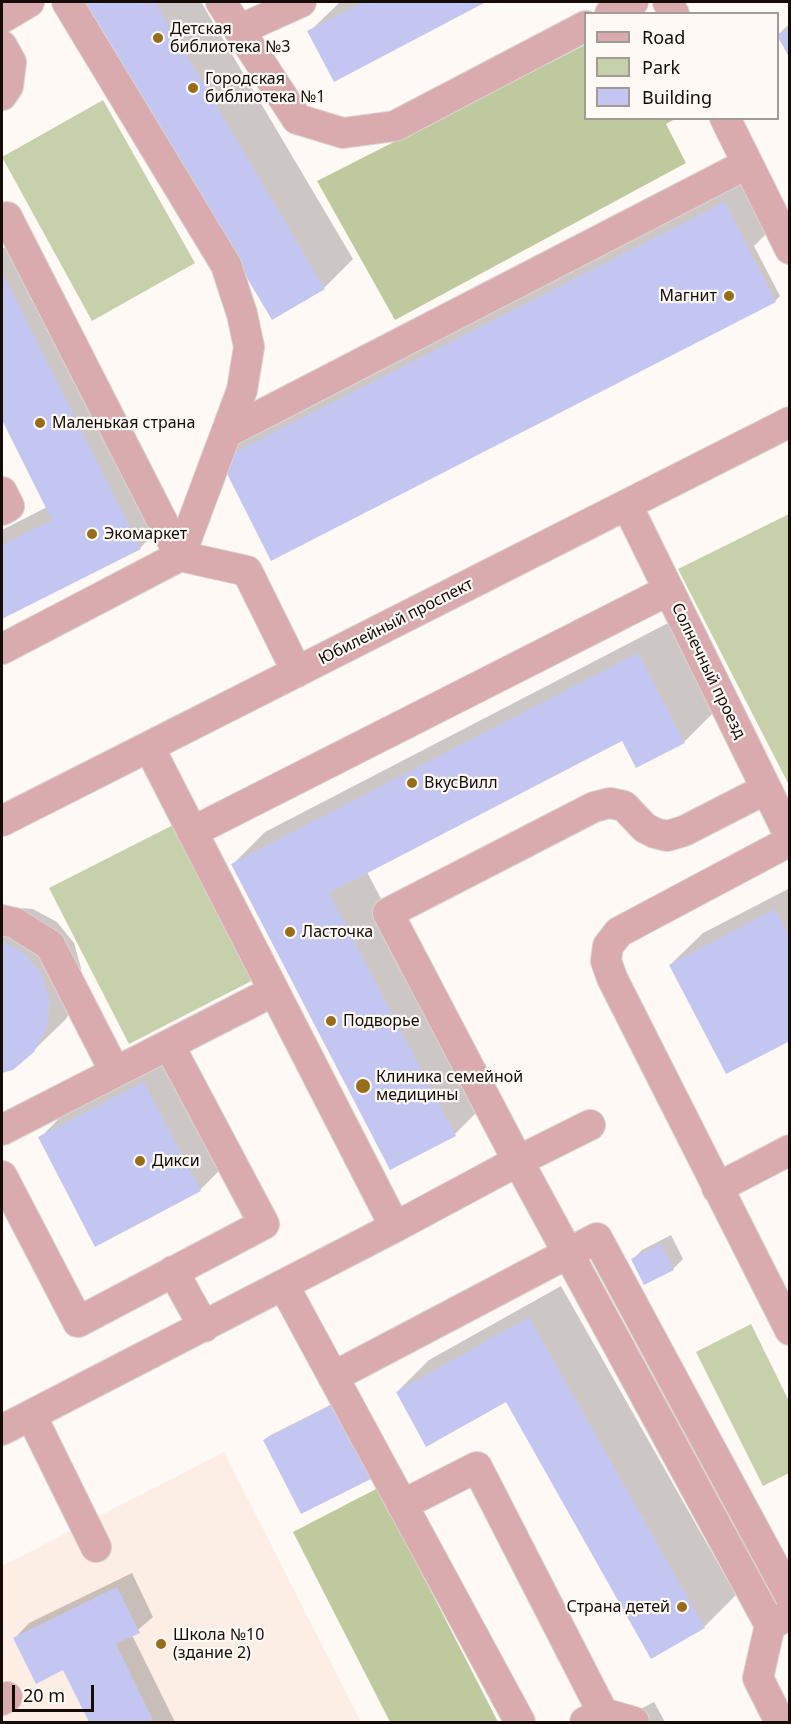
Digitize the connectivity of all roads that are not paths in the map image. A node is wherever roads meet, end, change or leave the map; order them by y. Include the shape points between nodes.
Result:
1 (29, 2) edge
2 (67, 2) edge
3 (221, 2) edge
4 (301, 2) edge
5 (633, 2) edge
6 (614, 12) edge
7 (2, 18) edge
8 (584, 27) edge
9 (239, 30) junction
10 (2, 46) edge
11 (2, 95) edge
12 (726, 120) edge
13 (747, 164) junction
14 (3, 215) edge
15 (789, 249) edge
16 (789, 422) edge
17 (226, 433) junction
18 (2, 492) edge
19 (627, 504) junction
20 (2, 510) edge
21 (180, 556) junction
22 (669, 590) junction
23 (2, 649) edge
24 (297, 672) junction
25 (149, 747) junction
26 (766, 789) junction
27 (2, 821) edge
28 (192, 832) junction
29 (789, 839) edge
30 (2, 920) edge
31 (274, 991) junction
32 (169, 1045) junction
33 (115, 1072) junction
34 (590, 1125) dead end
35 (2, 1130) edge
36 (789, 1150) edge
37 (518, 1161) junction
38 (2, 1176) edge
39 (717, 1188) junction
40 (395, 1227) junction
41 (567, 1254) junction
42 (173, 1272) junction
43 (284, 1286) junction
44 (204, 1327) junction
45 (789, 1330) edge
46 (333, 1377) junction
47 (31, 1415) junction
48 (2, 1430) edge
49 (402, 1505) junction
50 (96, 1547) dead end
51 (789, 1596) edge
52 (780, 1620) edge
53 (594, 1718) edge
54 (520, 1722) edge
55 (634, 1722) edge
56 (780, 1722) edge

1 - 7 street
2 - 17 street via 226,265 249,347 242,390
3 - 9 street
4 - 9 street
5 - 6 street
8 - 9 street via 395,126 342,133 297,119
10 - 11 street via 11,62 8,86
12 - 13 street
13 - 15 street
13 - 17 street
14 - 21 street
16 - 19 street, Юбилейный проспект
17 - 21 street
18 - 20 street via 9,506
19 - 22 street, Солнечный проезд
19 - 24 street, Юбилейный проспект
21 - 23 street
21 - 24 street via 247,571
22 - 26 street, Солнечный проезд
22 - 28 street
24 - 25 street, Юбилейный проспект
25 - 27 street, Юбилейный проспект
25 - 28 street
26 - 29 street, Солнечный проезд
26 - 37 street via 668,836 645,828 624,806 610,802 594,807 388,913
28 - 31 street
29 - 39 street via 636,920 608,946 606,961 612,978
30 - 33 street via 15,923 50,945
31 - 32 street
31 - 40 street
32 - 33 street
32 - 42 street via 264,1224
33 - 35 street
34 - 37 street
36 - 39 street
37 - 40 street
37 - 41 street
38 - 42 street via 78,1322
39 - 45 street
40 - 43 street
41 - 46 street
41 - 51 street via 597,1238
41 - 52 street
42 - 44 street
43 - 44 street
43 - 46 street
44 - 47 street
46 - 49 street
47 - 48 street
47 - 50 street
49 - 53 street via 477,1467
49 - 54 street
52 - 56 street via 758,1678
53 - 55 street

